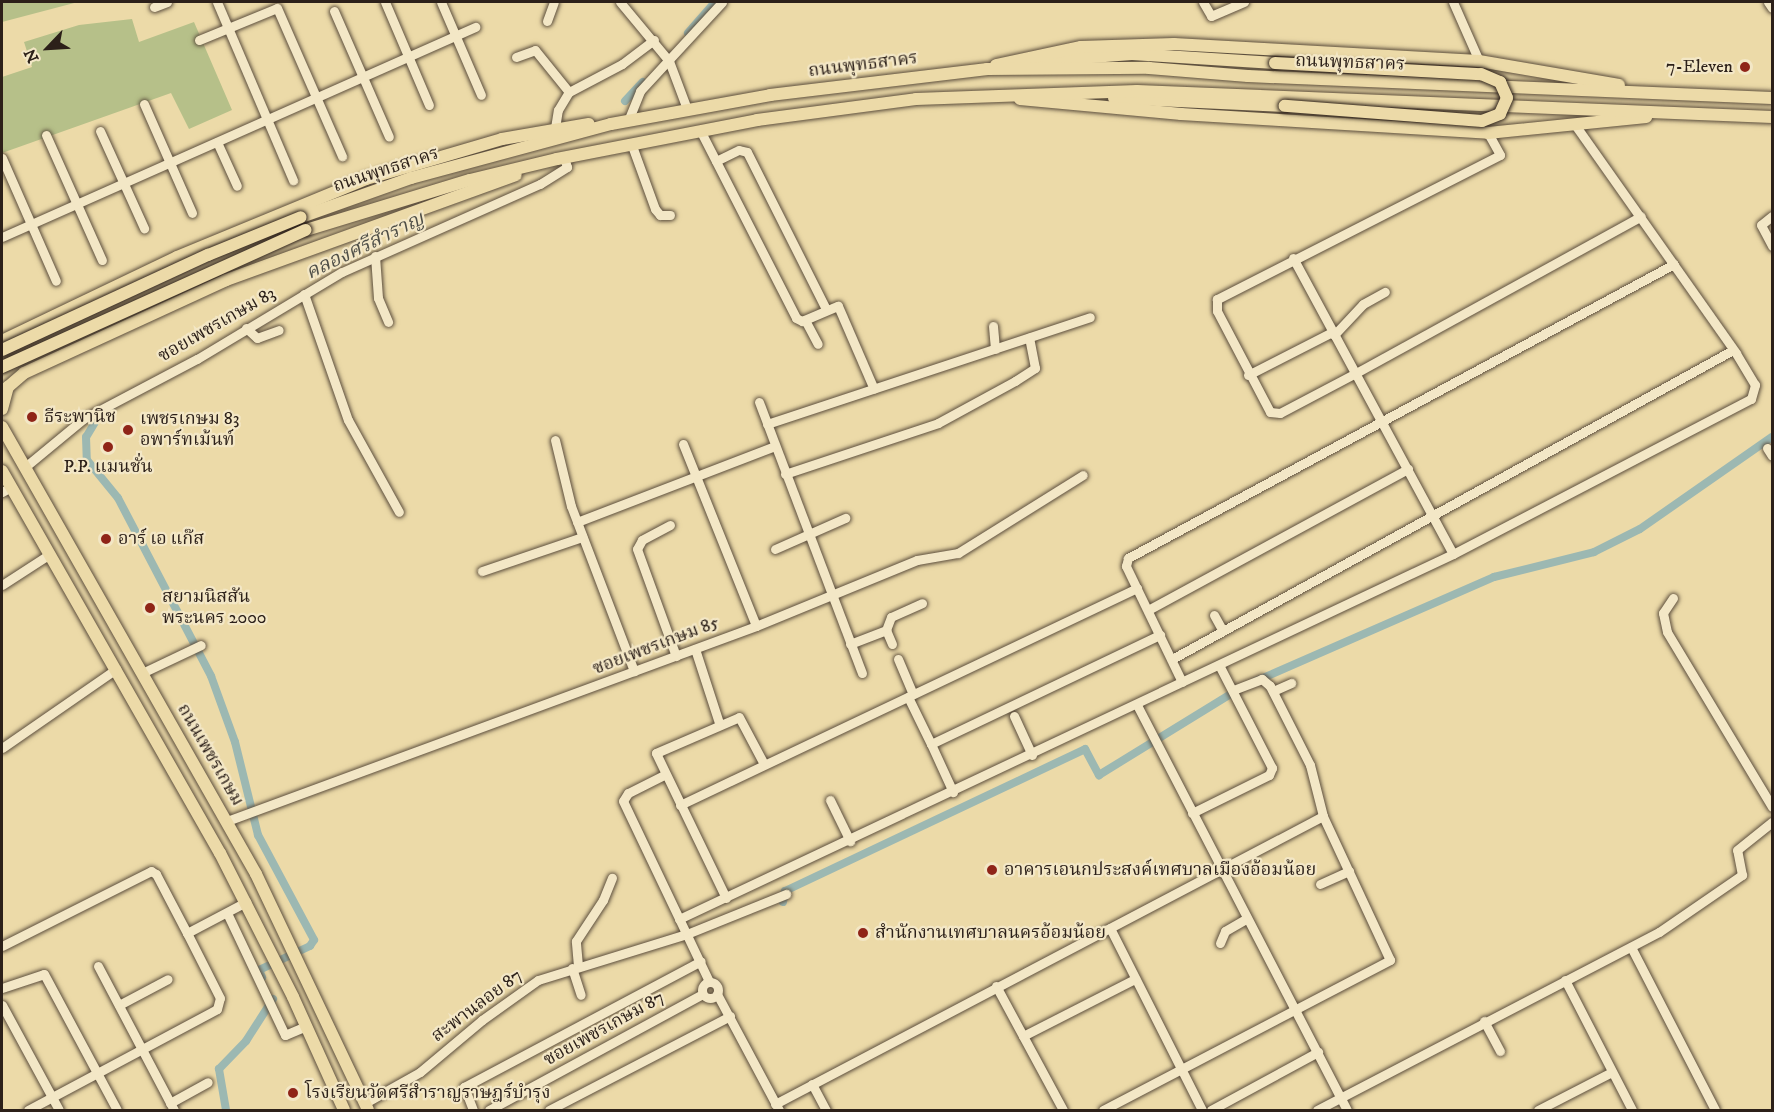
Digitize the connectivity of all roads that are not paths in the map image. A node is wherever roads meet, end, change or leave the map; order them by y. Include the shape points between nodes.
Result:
1 (167, 2) edge
2 (217, 2) edge
3 (385, 2) edge
4 (441, 2) edge
5 (555, 2) edge
6 (620, 2) edge
7 (722, 2) edge
8 (1203, 2) edge
9 (1244, 2) edge
10 (1453, 2) edge
11 (1768, 2) edge
12 (154, 7) dead end
13 (1773, 8) edge
14 (334, 11) dead end
15 (547, 21) dead end
16 (475, 27) dead end
17 (229, 28) junction
18 (455, 37) junction
19 (199, 40) dead end
20 (656, 43) junction
21 (409, 57) junction
22 (516, 57) dead end
23 (668, 60) junction
24 (1479, 61) junction
25 (987, 69) junction
26 (363, 77) junction
27 (569, 92) junction
28 (1684, 94) junction
29 (481, 95) dead end
30 (986, 95) junction
31 (317, 97) junction
32 (1773, 98) edge
33 (144, 104) dead end
34 (429, 105) dead end
35 (687, 109) junction
36 (1684, 112) junction
37 (1773, 117) edge
38 (267, 119) junction
39 (628, 121) junction
40 (611, 124) junction
41 (1575, 125) junction
42 (555, 128) junction
43 (700, 130) junction
44 (100, 131) dead end
45 (1488, 133) junction
46 (46, 135) dead end
47 (389, 137) dead end
48 (216, 142) junction
49 (631, 143) junction
50 (342, 156) dead end
51 (2, 159) edge
52 (716, 160) junction
53 (563, 161) junction
54 (170, 162) junction
55 (293, 180) dead end
56 (123, 183) junction
57 (237, 186) dead end
58 (78, 203) junction
59 (192, 213) dead end
60 (670, 215) dead end
61 (1641, 216) junction
62 (1773, 216) edge
63 (31, 224) junction
64 (144, 228) dead end
65 (2, 237) edge
66 (1773, 246) edge
67 (375, 256) junction
68 (1293, 258) junction
69 (102, 260) dead end
70 (1674, 264) junction
71 (56, 281) dead end
72 (1385, 292) dead end
73 (304, 294) junction
74 (826, 309) junction
75 (58, 314) junction
76 (1090, 317) dead end
77 (805, 320) junction
78 (388, 322) dead end
79 (993, 326) dead end
80 (246, 328) junction
81 (279, 330) dead end
82 (1333, 334) junction
83 (1029, 338) junction
84 (2, 341) edge
85 (818, 344) dead end
86 (995, 349) junction
87 (2, 350) edge
88 (73, 350) junction
89 (1733, 350) junction
90 (2, 367) edge
91 (1356, 373) junction
92 (1248, 375) junction
93 (874, 389) junction
94 (759, 402) dead end
95 (2, 409) edge
96 (1383, 418) junction
97 (767, 424) junction
98 (2, 427) edge
99 (555, 440) dead end
100 (683, 444) dead end
101 (774, 446) junction
102 (25, 467) junction
103 (1408, 469) junction
104 (2, 471) edge
105 (785, 474) junction
106 (699, 475) junction
107 (1083, 476) dead end
108 (6, 490) edge
109 (399, 512) dead end
110 (1434, 517) junction
111 (845, 518) dead end
112 (577, 522) junction
113 (670, 525) dead end
114 (808, 534) junction
115 (582, 537) junction
116 (775, 549) dead end
117 (50, 554) junction
118 (1453, 554) junction
119 (482, 571) dead end
120 (2, 585) edge
121 (1137, 588) junction
122 (832, 597) junction
123 (1673, 598) dead end
124 (922, 603) dead end
125 (1148, 610) junction
126 (1214, 615) dead end
127 (756, 626) junction
128 (886, 630) junction
129 (1222, 632) junction
130 (1160, 635) junction
131 (850, 644) junction
132 (892, 644) dead end
133 (201, 645) dead end
134 (695, 649) junction
135 (676, 656) junction
136 (898, 659) dead end
137 (1172, 659) junction
138 (1219, 665) junction
139 (116, 669) junction
140 (634, 671) junction
141 (142, 673) junction
142 (862, 673) dead end
143 (1182, 682) junction
144 (1291, 683) dead end
145 (1233, 690) junction
146 (1273, 691) junction
147 (910, 695) junction
148 (1137, 705) junction
149 (1014, 716) dead end
150 (719, 723) junction
151 (931, 744) junction
152 (2, 748) edge
153 (1032, 755) junction
154 (765, 764) junction
155 (664, 775) junction
156 (953, 792) junction
157 (830, 800) dead end
158 (680, 805) junction
159 (1773, 807) edge
160 (1192, 813) junction
161 (1323, 816) junction
162 (227, 821) junction
163 (1773, 822) edge
164 (850, 842) junction
165 (1349, 871) junction
166 (1221, 872) junction
167 (612, 878) dead end
168 (1320, 884) dead end
169 (786, 894) dead end
170 (726, 898) junction
171 (246, 902) junction
172 (227, 913) junction
173 (679, 919) junction
174 (1246, 919) junction
175 (1110, 928) junction
176 (187, 933) junction
177 (687, 934) junction
178 (1220, 943) dead end
179 (2, 946) edge
180 (1631, 947) junction
181 (701, 961) junction
182 (98, 966) dead end
183 (575, 967) junction
184 (168, 979) dead end
185 (1136, 979) junction
186 (1565, 980) junction
187 (709, 981) junction
188 (996, 986) junction
189 (2, 988) edge
190 (703, 994) junction
191 (717, 994) junction
192 (581, 995) dead end
193 (2, 1005) edge
194 (119, 1005) junction
195 (1294, 1009) junction
196 (730, 1016) junction
197 (1484, 1021) junction
198 (306, 1026) junction
199 (1023, 1036) junction
200 (143, 1051) junction
201 (1500, 1051) dead end
202 (1318, 1052) junction
203 (1181, 1070) junction
204 (1612, 1072) junction
205 (98, 1074) junction
206 (208, 1082) dead end
207 (812, 1083) junction
208 (52, 1098) junction
209 (1340, 1098) junction
210 (172, 1107) edge
211 (366, 1107) edge
212 (777, 1107) edge
213 (28, 1110) edge
214 (59, 1110) edge
215 (117, 1110) edge
216 (344, 1110) edge
217 (473, 1110) edge
218 (489, 1110) edge
219 (549, 1110) edge
220 (826, 1110) edge
221 (1063, 1110) edge
222 (1103, 1110) edge
223 (1202, 1110) edge
224 (1210, 1110) edge
225 (1317, 1110) edge
226 (1347, 1110) edge
227 (1538, 1110) edge
228 (1632, 1110) edge
229 (1716, 1110) edge

1 - 12 street
2 - 17 street
3 - 21 street
4 - 18 street
5 - 15 street
6 - 20 street
7 - 23 street
8 - 9 street via 1211,16
10 - 24 street
11 - 13 street
14 - 26 street
16 - 18 street
17 - 19 street
17 - 31 street via 277,8
17 - 38 street
18 - 21 street
18 - 29 street
20 - 23 street
20 - 27 street
21 - 26 street
21 - 34 street
22 - 27 street via 535,50
23 - 35 street
23 - 39 street via 636,96
24 - 25 main road via 1137,45 1052,51
24 - 28 main road
25 - 28 main road, ถนนพุทธสาคร via 1149,68 1260,77
25 - 30 main road, bridge via 1132,54 1480,74 1500,82 1507,98 1500,114 1482,121 1285,106
25 - 35 main road, ถนนพุทธสาคร via 829,87
26 - 31 street
26 - 47 street
27 - 42 street via 558,110
28 - 32 main road, ถนนพุทธสาคร
30 - 36 main road, ถนนพุทธสาคร via 1091,91 1243,93
30 - 43 main road, ถนนพุทธสาคร via 862,105
30 - 45 main road via 1181,114
31 - 38 street
31 - 50 street
33 - 54 street
35 - 39 main road, ถนนพุทธสาคร
36 - 37 main road, ถนนพุทธสาคร
36 - 41 main road
38 - 48 street
38 - 55 street
39 - 40 main road, ถนนพุทธสาคร
40 - 42 main road
40 - 87 main road, ถนนพุทธสาคร, bridge via 411,178 301,217 208,255
41 - 45 main road
41 - 61 street
42 - 75 main road via 448,152 355,183 177,257
43 - 49 main road, ถนนพุทธสาคร
43 - 52 street
44 - 56 street
45 - 68 street via 1500,155
46 - 58 street
48 - 54 street
48 - 57 street
49 - 53 main road, ถนนพุทธสาคร
49 - 60 street via 655,209 660,215
51 - 63 street
52 - 74 street via 739,150 750,156
52 - 77 street via 796,318
53 - 67 street, ซอยเพชรเกษม 83 via 540,184
53 - 88 main road via 226,280
53 - 90 main road, ถนนพุทธสาคร, bridge via 470,180 306,230
54 - 56 street
54 - 59 street
56 - 58 street
56 - 64 street
58 - 63 street
58 - 69 street
61 - 70 street
61 - 91 street
62 - 66 street via 1761,225
63 - 65 street
63 - 71 street
67 - 73 street, ซอยเพชรเกษม 83
67 - 78 street via 378,298
68 - 82 street
68 - 92 street via 1215,304
70 - 89 street
70 - 96 street
72 - 82 street via 1363,304
73 - 80 street, ซอยเพชรเกษม 83
73 - 109 street via 348,420
74 - 77 street
74 - 93 street via 840,308
75 - 84 main road
75 - 88 main road via 44,329 45,343 53,351
76 - 83 street
77 - 85 street
79 - 86 street
80 - 81 street via 257,338
80 - 102 street, ซอยเพชรเกษม 83 via 78,422
82 - 91 street
82 - 92 street
83 - 86 street
83 - 105 street via 1035,368 1015,381 938,423
86 - 93 street
88 - 95 main road via 15,379
89 - 110 street
89 - 118 street via 1755,385 1751,399
91 - 92 street via 1275,414
91 - 96 street
93 - 97 street
94 - 97 street
96 - 103 street
96 - 121 street via 1128,558 1125,564
97 - 101 street
98 - 102 main road, ถนนเพชรเกษม
99 - 112 street
100 - 106 street
101 - 105 street
101 - 106 street
102 - 141 main road, ถนนเพชรเกษม
103 - 110 street
103 - 125 street
104 - 108 main road
105 - 114 street
106 - 112 street
106 - 127 street
107 - 122 street, ซอยเพชรเกษม 85 via 958,553 917,560
108 - 117 main road
110 - 118 street
110 - 129 street
111 - 114 street
112 - 115 street
113 - 135 street via 642,540 637,549
114 - 116 street
114 - 122 street
115 - 119 street
115 - 140 street
117 - 120 street
117 - 139 main road
118 - 138 street
121 - 125 street
121 - 147 street
122 - 127 street, ซอยเพชรเกษม 85
122 - 131 street
123 - 159 street via 1663,613 1667,632
124 - 128 street via 891,617
125 - 130 street
126 - 129 street
127 - 134 street, ซอยเพชรเกษม 85
128 - 131 street
128 - 132 street
129 - 137 street
130 - 137 street
130 - 151 street
131 - 142 street
133 - 141 street
134 - 135 street, ซอยเพชรเกษม 85
134 - 150 street
135 - 140 street, ซอยเพชรเกษม 85
136 - 147 street
137 - 143 street
138 - 143 street
138 - 145 street
139 - 152 street
139 - 171 main road
140 - 162 street, ซอยเพชรเกษม 85
141 - 162 main road, ถนนเพชรเกษม
143 - 148 street
144 - 146 street
145 - 146 street via 1262,679
145 - 160 street via 1272,768 1269,775
146 - 161 street via 1310,765
147 - 151 street
147 - 154 street
148 - 153 street
148 - 160 street
149 - 153 street
150 - 154 street via 741,718
150 - 155 street via 656,753
151 - 156 street
153 - 156 street
154 - 158 street
155 - 158 street
155 - 173 street via 628,793 623,801
156 - 164 street
157 - 164 street
158 - 170 street
160 - 166 street
161 - 165 street
161 - 166 street
162 - 211 main road, ถนนเพชรเกษม
163 - 180 street via 1737,850 1742,875
164 - 170 street
165 - 168 street
165 - 195 street via 1390,960
166 - 174 street
166 - 175 street
167 - 183 street via 603,900 576,941
169 - 177 street, สะพานลอย 87
170 - 173 street
171 - 172 street
171 - 198 main road
172 - 176 street
172 - 198 street via 285,1035
173 - 177 street
174 - 178 street via 1225,931
174 - 195 street
175 - 185 street
175 - 188 street
176 - 179 street via 156,874 151,872
176 - 200 street via 220,1004
177 - 181 street
177 - 183 street, สะพานลอย 87
180 - 186 street
180 - 229 street
181 - 187 street
181 - 217 street via 464,1087
182 - 194 street
183 - 192 street
183 - 211 street, สะพานลอย 87 via 538,980 420,1072
184 - 194 street
185 - 199 street
185 - 203 street
186 - 197 street
186 - 204 street
187 - 190 street via 702,986
187 - 191 street via 717,985
188 - 199 street
188 - 207 street
189 - 205 street via 44,974
190 - 191 street via 709,998
190 - 218 street, ซอยเพชรเกษม 87
191 - 196 street
193 - 208 street
194 - 200 street
195 - 202 street
195 - 203 street
196 - 212 street
196 - 219 street
197 - 201 street
197 - 209 street
198 - 216 main road
199 - 221 street
200 - 205 street
200 - 210 street
202 - 209 street
202 - 224 street
203 - 222 street
203 - 223 street
204 - 227 street
204 - 228 street
205 - 208 street
205 - 215 street
206 - 210 street
207 - 212 street
207 - 220 street
208 - 213 street
208 - 214 street
209 - 225 street
209 - 226 street

